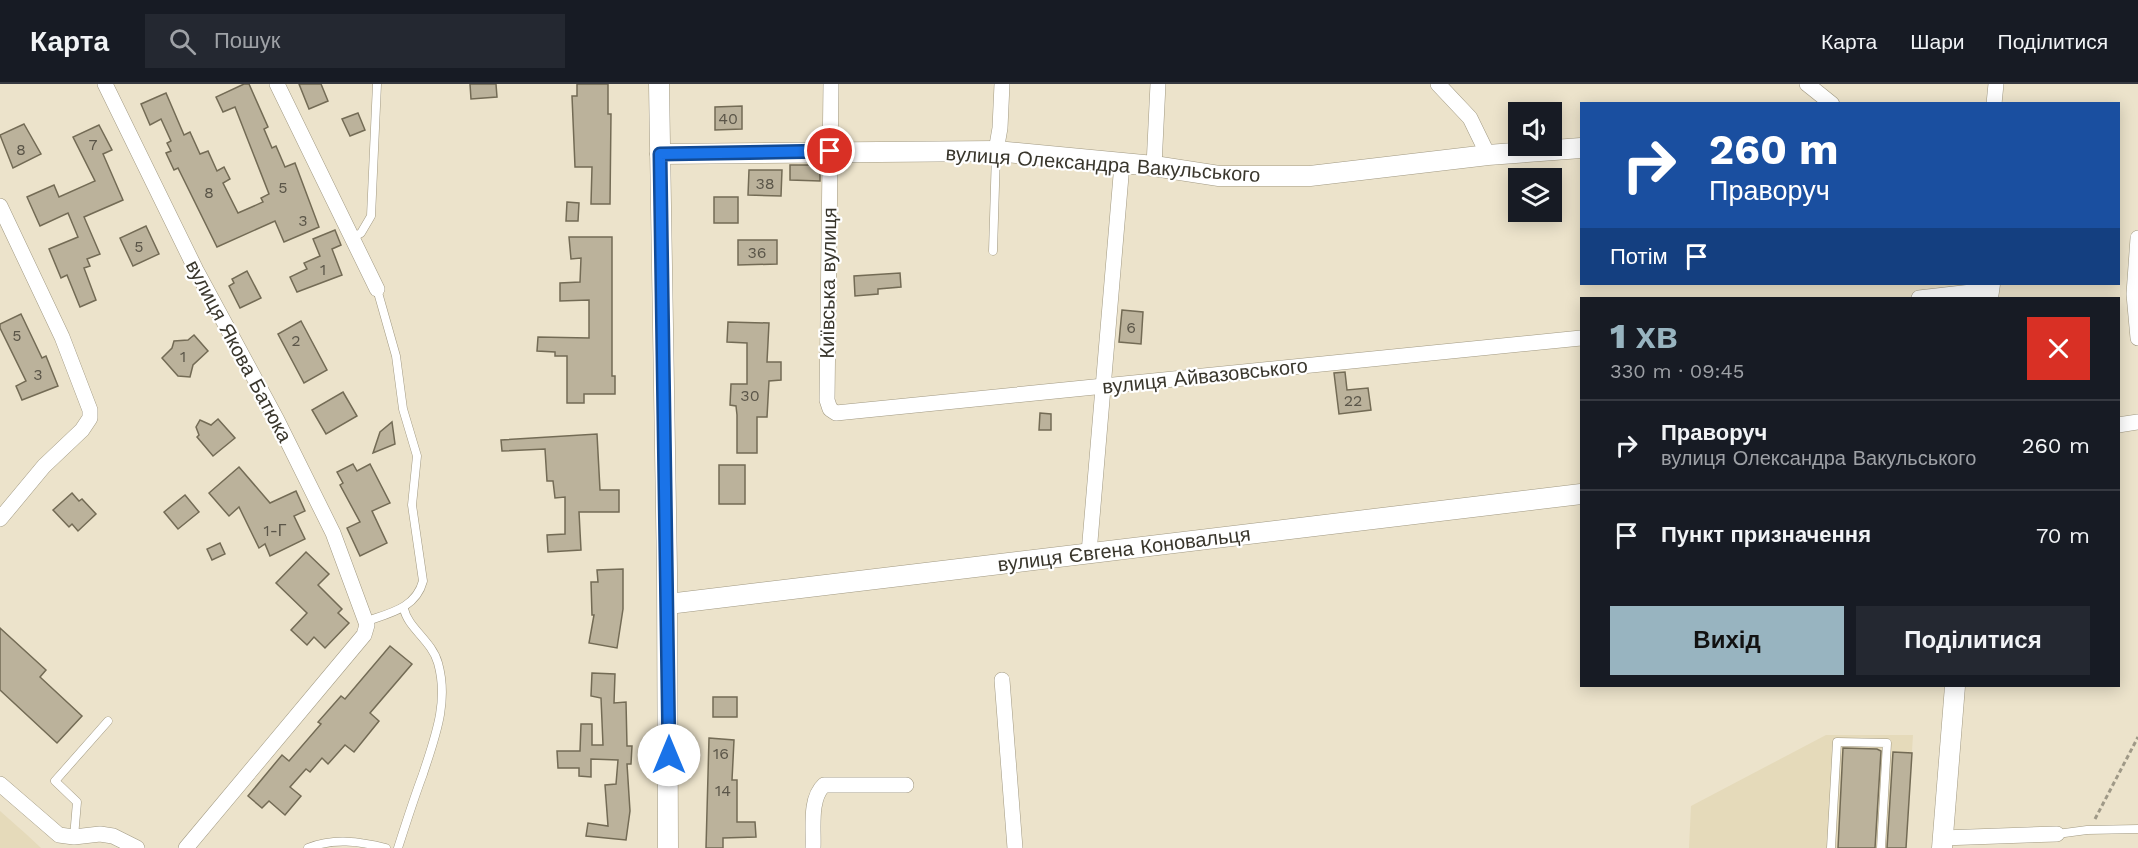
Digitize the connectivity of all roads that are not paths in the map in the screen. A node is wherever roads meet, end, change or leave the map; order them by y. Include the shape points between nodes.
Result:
1 (105, 84) edge
2 (278, 84) edge
3 (377, 84) edge
4 (659, 84) edge
5 (831, 84) edge
6 (1002, 84) edge
7 (1158, 84) edge
8 (1438, 84) edge
9 (1807, 84) edge
10 (1996, 84) edge
11 (1830, 102) edge
12 (1994, 102) edge
13 (1580, 148) edge
14 (830, 151) junction
15 (996, 151) junction
16 (660, 154) junction
17 (1488, 155) junction
18 (1122, 164) junction
19 (1154, 166) junction
20 (0, 206) edge
21 (352, 238) junction
22 (2138, 238) edge
23 (993, 250) dead end
24 (377, 289) joint
25 (1989, 291) edge
26 (1929, 297) edge
27 (1580, 338) edge
28 (2138, 338) edge
29 (1103, 387) junction
30 (830, 409) joint
31 (2138, 422) edge
32 (2120, 425) edge
33 (1580, 494) edge
34 (0, 519) edge
35 (1089, 554) junction
36 (668, 604) junction
37 (404, 609) junction
38 (367, 621) junction
39 (1002, 680) dead end
40 (1955, 687) edge
41 (108, 721) dead end
42 (0, 784) edge
43 (906, 785) dead end
44 (2138, 829) edge
45 (2057, 834) joint
46 (74, 843) edge
47 (1942, 843) edge
48 (137, 848) edge
49 (186, 848) edge
50 (308, 848) edge
51 (386, 848) edge
52 (398, 848) edge
53 (668, 848) edge
54 (813, 848) edge
55 (1015, 848) edge
56 (1831, 848) edge
57 (1881, 848) edge

1 - 38 street, вулиця Якова Батюка via 196,270 333,533
2 - 21 street
3 - 21 lane via 371,216
4 - 16 street
5 - 14 street, Київська вулиця
6 - 15 street
7 - 19 street
8 - 17 street via 1470,118
9 - 11 street
10 - 12 street
13 - 17 street, вулиця Олександра Вакульського
14 - 15 street, вулиця Олександра Вакульського
14 - 16 street, вулиця Олександра Вакульського
14 - 30 street, Київська вулиця
15 - 18 street, вулиця Олександра Вакульського
15 - 23 lane
16 - 36 street
17 - 19 street, вулиця Олександра Вакульського via 1310,176 1219,176
18 - 19 street, вулиця Олександра Вакульського
18 - 29 street
20 - 34 street via 62,337 90,418
21 - 24 street
22 - 28 street via 2134,294
24 - 37 lane via 417,456 412,505 423,581
25 - 26 street
27 - 29 street, вулиця Айвазовського
29 - 30 street, вулиця Айвазовського via 836,413
29 - 35 street
31 - 32 street
33 - 35 street, вулиця Євгена Коновальця
35 - 36 street, вулиця Євгена Коновальця
36 - 53 street
37 - 38 lane
37 - 52 lane via 432,647 442,705 435,740
38 - 49 street via 364,635
39 - 55 street
40 - 47 street
41 - 46 lane via 55,780 76,802
42 - 46 street via 59,835
43 - 54 street via 824,785 815,800
44 - 45 lane
45 - 47 street
46 - 48 street via 100,834
50 - 51 lane via 341,841
56 - 57 lane via 1837,742 1887,743

